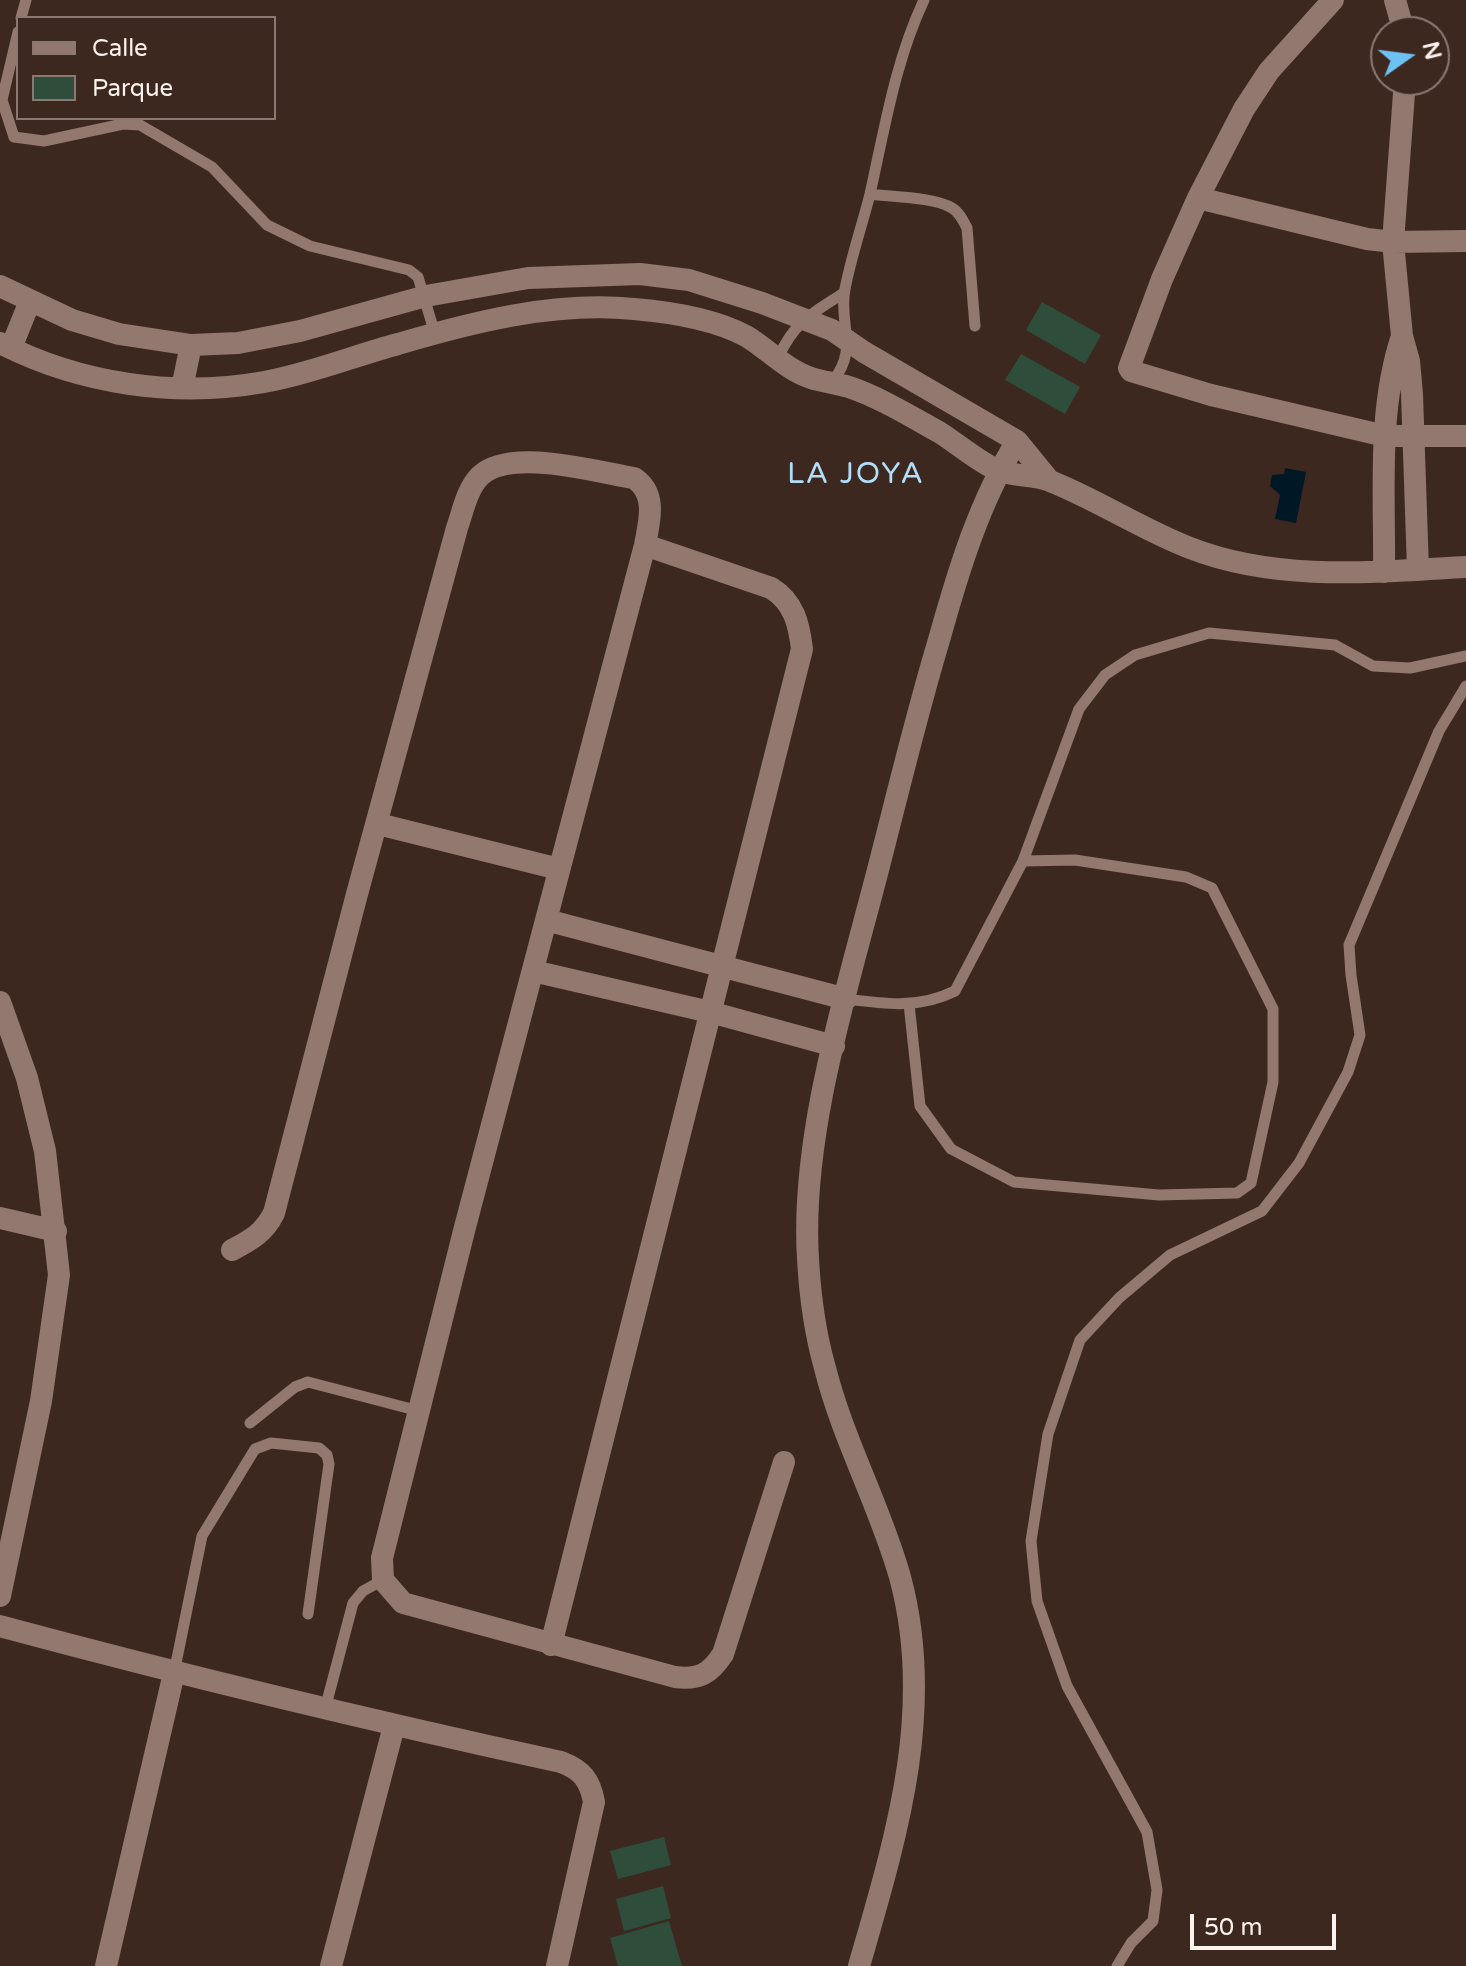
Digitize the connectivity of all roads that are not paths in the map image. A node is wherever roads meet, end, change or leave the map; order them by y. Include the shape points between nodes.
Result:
1 (924, 0) edge
2 (1333, 0) edge
3 (16, 40) edge
4 (1404, 96) edge
5 (870, 194) junction
6 (1198, 198) junction
7 (1466, 241) edge
8 (1393, 242) junction
9 (0, 286) edge
10 (844, 293) junction
11 (426, 296) junction
12 (30, 301) junction
13 (804, 317) junction
14 (975, 326) dead end
15 (435, 334) junction
16 (1402, 336) junction
17 (848, 339) junction
18 (191, 345) junction
19 (5, 346) edge
20 (778, 358) junction
21 (832, 382) junction
22 (182, 388) junction
23 (1385, 436) junction
24 (1466, 436) edge
25 (1414, 438) junction
26 (1017, 441) junction
27 (999, 471) junction
28 (1048, 479) junction
29 (1385, 491) junction
30 (1416, 491) junction
31 (645, 545) junction
32 (1466, 567) edge
33 (1418, 570) junction
34 (1384, 572) junction
35 (1466, 656) edge
36 (1466, 686) edge
37 (378, 824) junction
38 (1023, 861) junction
39 (559, 869) junction
40 (546, 920) junction
41 (721, 966) junction
42 (533, 971) junction
43 (846, 999) junction
44 (0, 1002) edge
45 (909, 1004) junction
46 (710, 1012) junction
47 (834, 1046) junction
48 (0, 1218) edge
49 (56, 1231) junction
50 (232, 1250) dead end
51 (419, 1411) junction
52 (250, 1423) dead end
53 (784, 1462) dead end
54 (383, 1580) junction
55 (0, 1596) edge
56 (308, 1614) dead end
57 (0, 1626) edge
58 (551, 1645) junction
59 (174, 1673) junction
60 (325, 1709) junction
61 (394, 1726) junction
62 (106, 1966) edge
63 (331, 1966) edge
64 (557, 1966) edge
65 (859, 1966) edge
66 (1117, 1966) edge

1 - 5 lane via 908,33 887,105
2 - 6 street via 1269,71
3 - 11 lane via 2,100 14,137 44,141 140,125 212,167 267,225 310,246 409,270
4 - 8 street
5 - 10 lane
5 - 14 lane via 940,203 961,216 967,228
6 - 8 street
6 - 23 street via 1130,370
7 - 8 street
8 - 16 street
9 - 12 street
10 - 13 lane
10 - 17 lane
11 - 13 street via 528,278 640,274 689,280
11 - 15 lane
11 - 18 street via 300,331 238,343
12 - 18 street via 119,334
12 - 19 street
13 - 17 street
13 - 20 lane
15 - 20 street via 581,306 636,309 730,328
15 - 22 street via 266,382
16 - 23 street via 1393,363
16 - 25 street via 1409,361
17 - 21 lane via 844,364
17 - 26 street
18 - 22 street
19 - 22 street via 72,373
20 - 21 street via 809,377
21 - 27 street via 875,398
23 - 25 street
23 - 29 street
24 - 25 street
25 - 30 street
26 - 27 street
26 - 28 street
27 - 28 street
27 - 43 street via 957,574
28 - 34 street via 1195,550 1301,571
29 - 30 street
29 - 34 street
30 - 33 street
31 - 37 street via 649,496 634,478 526,462 489,469 479,477 457,528
31 - 39 street
31 - 41 street via 771,588 783,595 800,629 802,649
32 - 33 street
33 - 34 street
35 - 38 lane via 1410,668 1373,666 1335,645 1209,633 1135,655 1105,675 1079,709
36 - 66 lane via 1439,731 1349,945 1360,1035 1348,1072 1299,1163 1262,1211 1170,1255 1080,1340 1048,1434 1031,1541 1037,1601 1067,1686 1147,1832 1157,1890 1153,1921
37 - 39 street
37 - 50 street via 274,1213 255,1239
38 - 45 lane via 955,991 935,1001
38 - 45 lane via 1075,860 1186,877 1212,888 1273,1009 1273,1082 1251,1183 1237,1193 1159,1195 1014,1182 951,1149 920,1106
39 - 40 street
40 - 41 street
40 - 42 street
41 - 43 street
41 - 46 street
42 - 46 street
42 - 51 street
43 - 45 lane
43 - 47 street
44 - 49 street via 45,1151
46 - 47 street
46 - 58 street
47 - 65 street via 809,1194 815,1321 825,1370 900,1578 911,1632 914,1711 892,1853
48 - 49 street
49 - 55 street via 59,1275 51,1340
51 - 52 lane via 308,1382
51 - 54 street via 382,1558
53 - 58 street via 723,1654 713,1668 690,1679 675,1677
54 - 58 street via 403,1603
54 - 60 lane via 353,1603
56 - 59 lane via 329,1464 319,1448 271,1443 255,1449 202,1536
57 - 59 street
59 - 60 street
59 - 62 street
60 - 61 street
61 - 63 street
61 - 64 street via 561,1762 585,1775 594,1802

